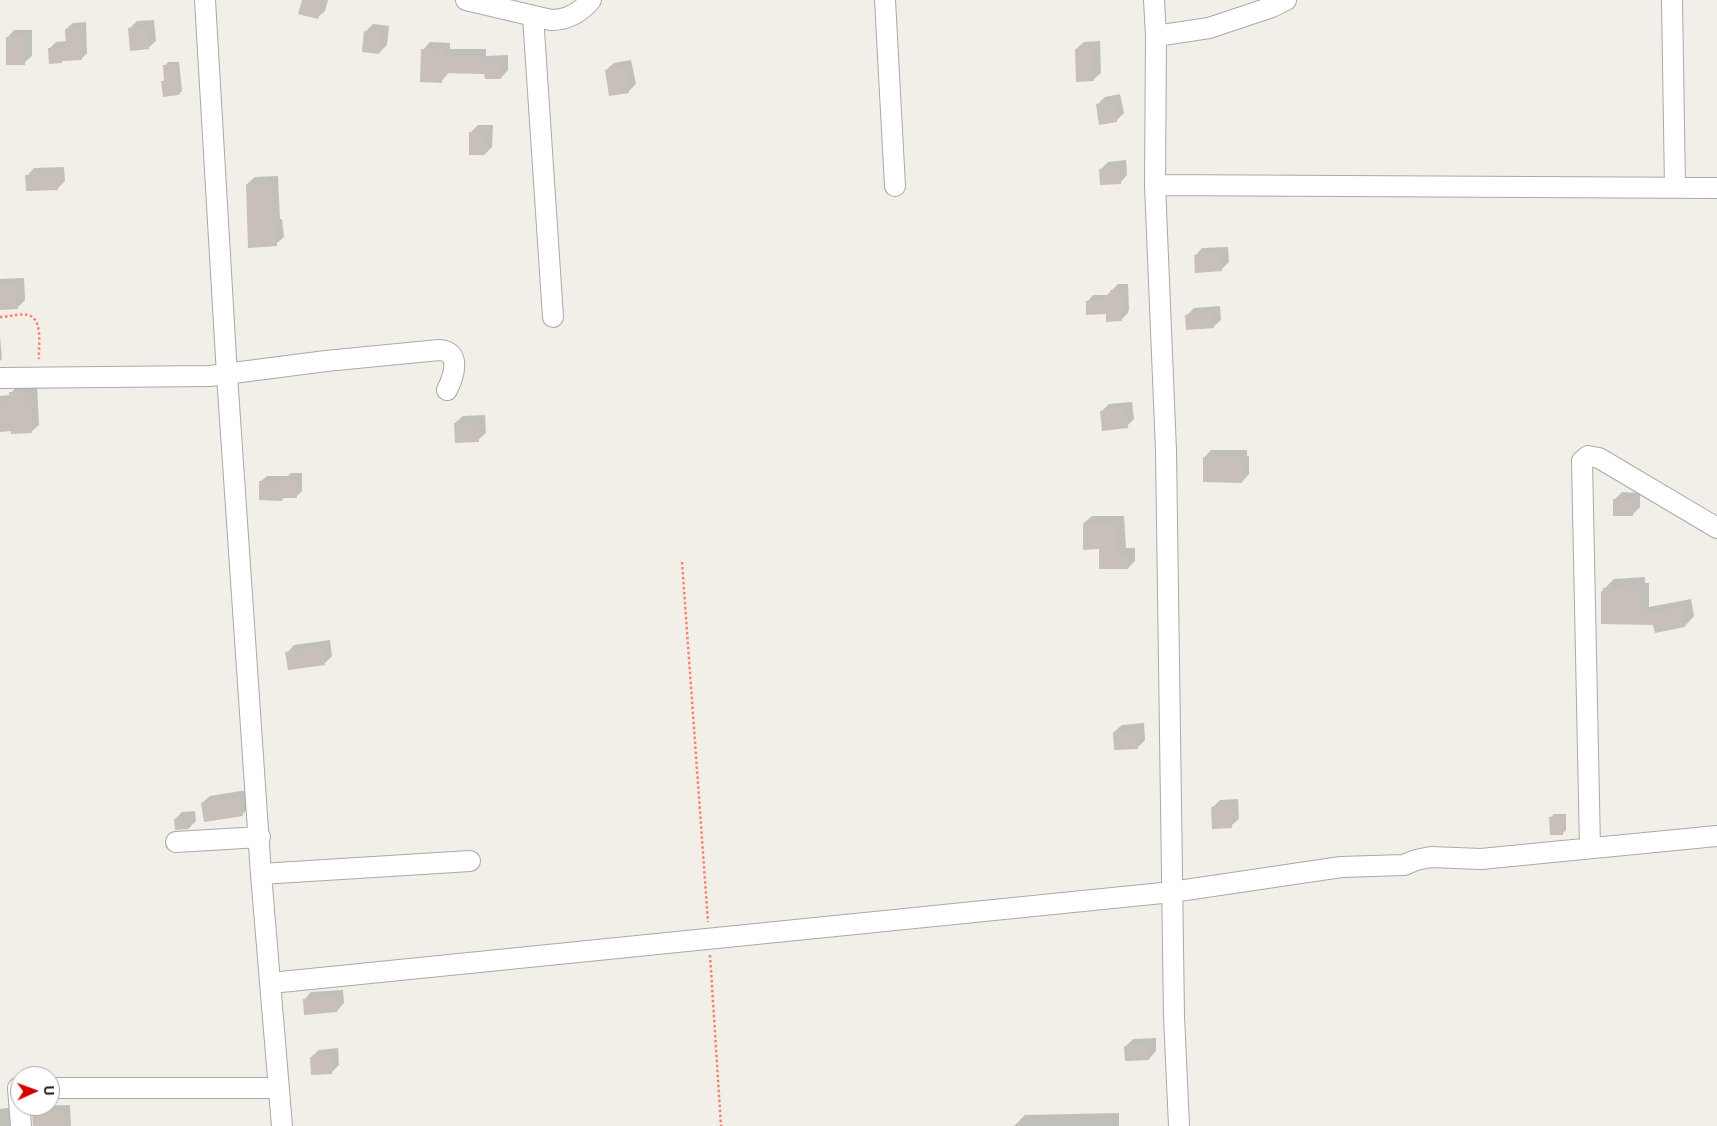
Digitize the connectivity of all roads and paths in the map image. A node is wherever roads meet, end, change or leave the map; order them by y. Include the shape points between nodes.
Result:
1 (205, 0) edge
2 (466, 0) edge
3 (590, 0) edge
4 (885, 0) edge
5 (1154, 0) edge
6 (1286, 0) edge
7 (1672, 0) edge
8 (533, 16) junction
9 (1156, 36) junction
10 (1156, 185) junction
11 (895, 186) dead end
12 (1675, 188) junction
13 (1717, 188) edge
14 (553, 316) dead end
15 (0, 317) edge
16 (227, 375) junction
17 (0, 378) edge
18 (41, 378) junction
19 (447, 390) dead end
20 (1717, 528) edge
21 (682, 562) dead end
22 (1717, 836) edge
23 (260, 837) junction
24 (176, 842) dead end
25 (1590, 848) junction
26 (470, 861) dead end
27 (261, 874) junction
28 (1172, 892) junction
29 (709, 938) junction
30 (271, 983) junction
31 (60, 1088) edge
32 (279, 1088) junction
33 (282, 1126) edge
34 (721, 1126) edge
35 (1179, 1126) edge

1 - 16 street
2 - 8 street
3 - 8 street via 574,15 562,20
4 - 11 street
5 - 9 street
6 - 9 street via 1209,28
7 - 12 street
8 - 14 street
9 - 10 street
10 - 12 street
10 - 28 street via 1166,451
12 - 13 street
15 - 18 path via 27,315 33,318 40,336
16 - 18 street
16 - 19 street via 326,361 446,350 454,366
16 - 23 street
17 - 18 street
20 - 25 street via 1599,458 1588,456 1582,460
21 - 29 path
22 - 25 street
23 - 24 street
23 - 27 street
25 - 28 street via 1481,860 1431,857 1395,866 1341,867
26 - 27 street
27 - 30 street
28 - 29 street
28 - 35 street
29 - 30 street
29 - 34 path
30 - 32 street
31 - 32 street
32 - 33 street

